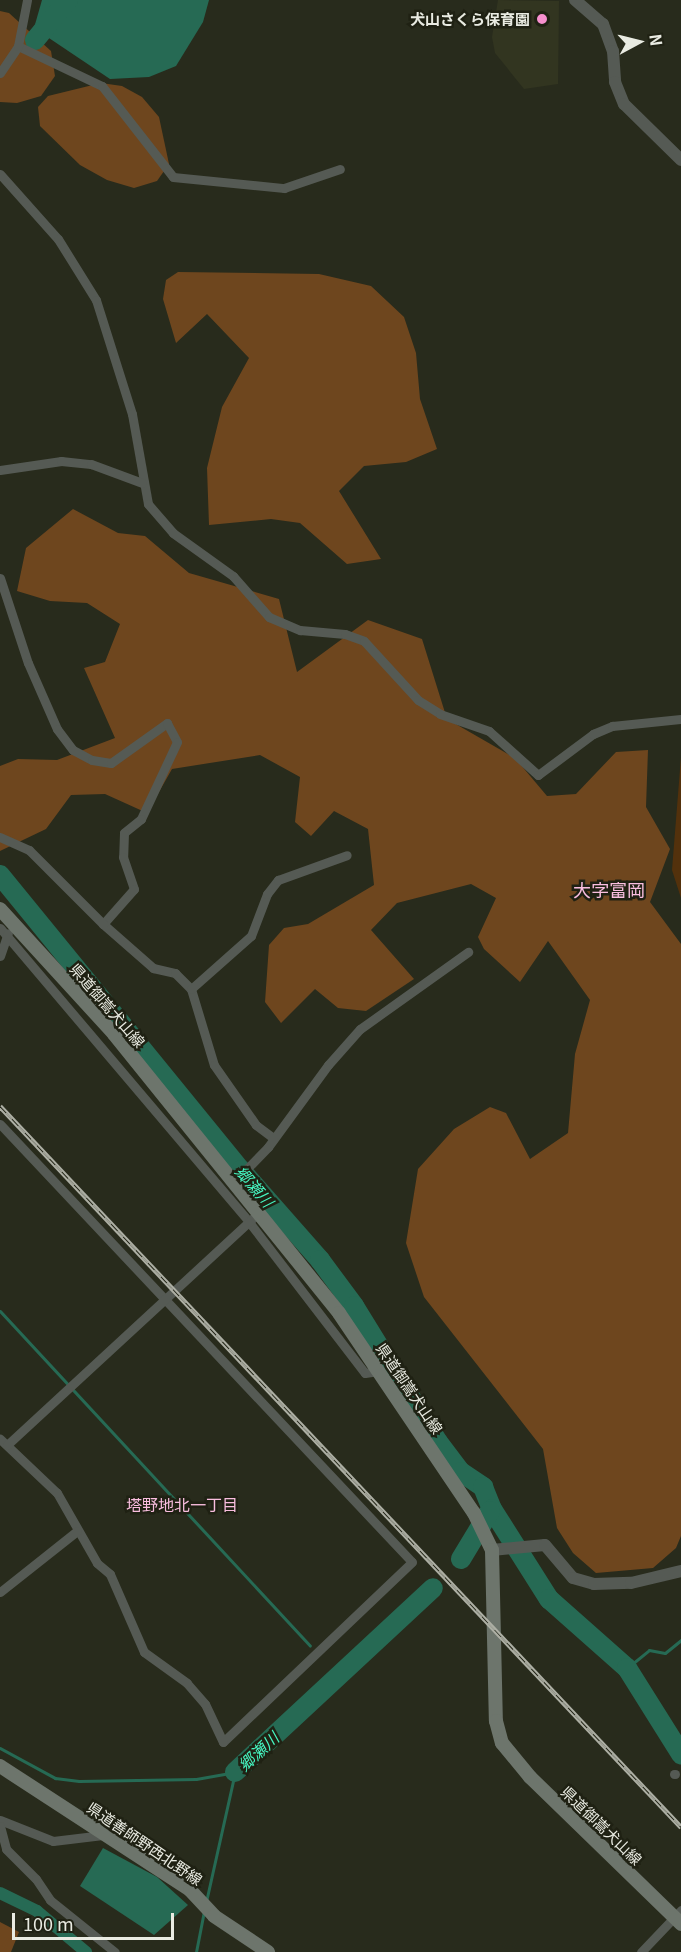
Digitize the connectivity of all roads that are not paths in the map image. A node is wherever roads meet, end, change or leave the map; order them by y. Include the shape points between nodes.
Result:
1 (27, 0) edge
2 (575, 0) edge
3 (18, 45) junction
4 (0, 73) edge
5 (681, 160) edge
6 (340, 169) dead end
7 (0, 174) edge
8 (0, 470) edge
9 (142, 483) junction
10 (0, 578) edge
11 (681, 719) edge
12 (0, 837) edge
13 (347, 855) dead end
14 (0, 909) edge
15 (103, 924) junction
16 (6, 926) edge
17 (7, 937) junction
18 (468, 952) dead end
19 (0, 956) edge
20 (191, 989) junction
21 (0, 1124) edge
22 (273, 1138) junction
23 (237, 1179) junction
24 (254, 1217) junction
25 (166, 1299) junction
26 (3, 1442) edge
27 (77, 1531) junction
28 (490, 1545) junction
29 (681, 1571) edge
30 (0, 1592) edge
31 (0, 1766) edge
32 (0, 1820) edge
33 (0, 1826) edge
34 (110, 1839) junction
35 (679, 1917) edge
36 (115, 1952) edge
37 (268, 1952) edge
38 (641, 1952) edge

1 - 3 street
2 - 5 street via 603,24 613,51 615,82 624,104
3 - 4 street
3 - 6 street via 102,86 173,177 284,188
7 - 9 street via 58,239 96,300 132,414
8 - 9 street via 61,461 91,464
9 - 11 street via 155,515 173,533 233,576 269,617 300,630 345,634 364,641 418,700 440,714 489,731 538,775 593,734 612,726
10 - 15 street via 28,663 57,729 73,750 92,760 111,763 167,723 177,742 141,819 124,833 123,857 134,889
12 - 15 street via 29,850
13 - 20 street via 278,880 267,894 251,936
14 - 16 main road, 県道御嵩犬山線
15 - 20 street via 153,968 175,973
16 - 17 street
16 - 23 main road, 県道御嵩犬山線 via 114,1034
17 - 19 street
17 - 24 street
18 - 22 street via 360,1029
20 - 22 street via 218,1074 255,1125
21 - 25 street
22 - 23 street
23 - 24 main road, 県道御嵩犬山線
24 - 25 street
24 - 28 main road, 県道御嵩犬山線 via 339,1313 474,1513
25 - 26 street via 67,1391
25 - 27 street via 412,1562 223,1742 205,1704 187,1683 144,1652 110,1574 97,1563
26 - 27 street via 57,1493
27 - 30 street
28 - 29 street via 545,1545 568,1574 582,1582 631,1583
28 - 35 main road, 県道御嵩犬山線 via 496,1721 502,1743 530,1777
31 - 34 main road, 県道善師野西北野線
32 - 34 street via 53,1841
33 - 36 street via 6,1849 36,1879 50,1900
34 - 37 main road, 県道善師野西北野線 via 190,1890 214,1917
35 - 38 street

